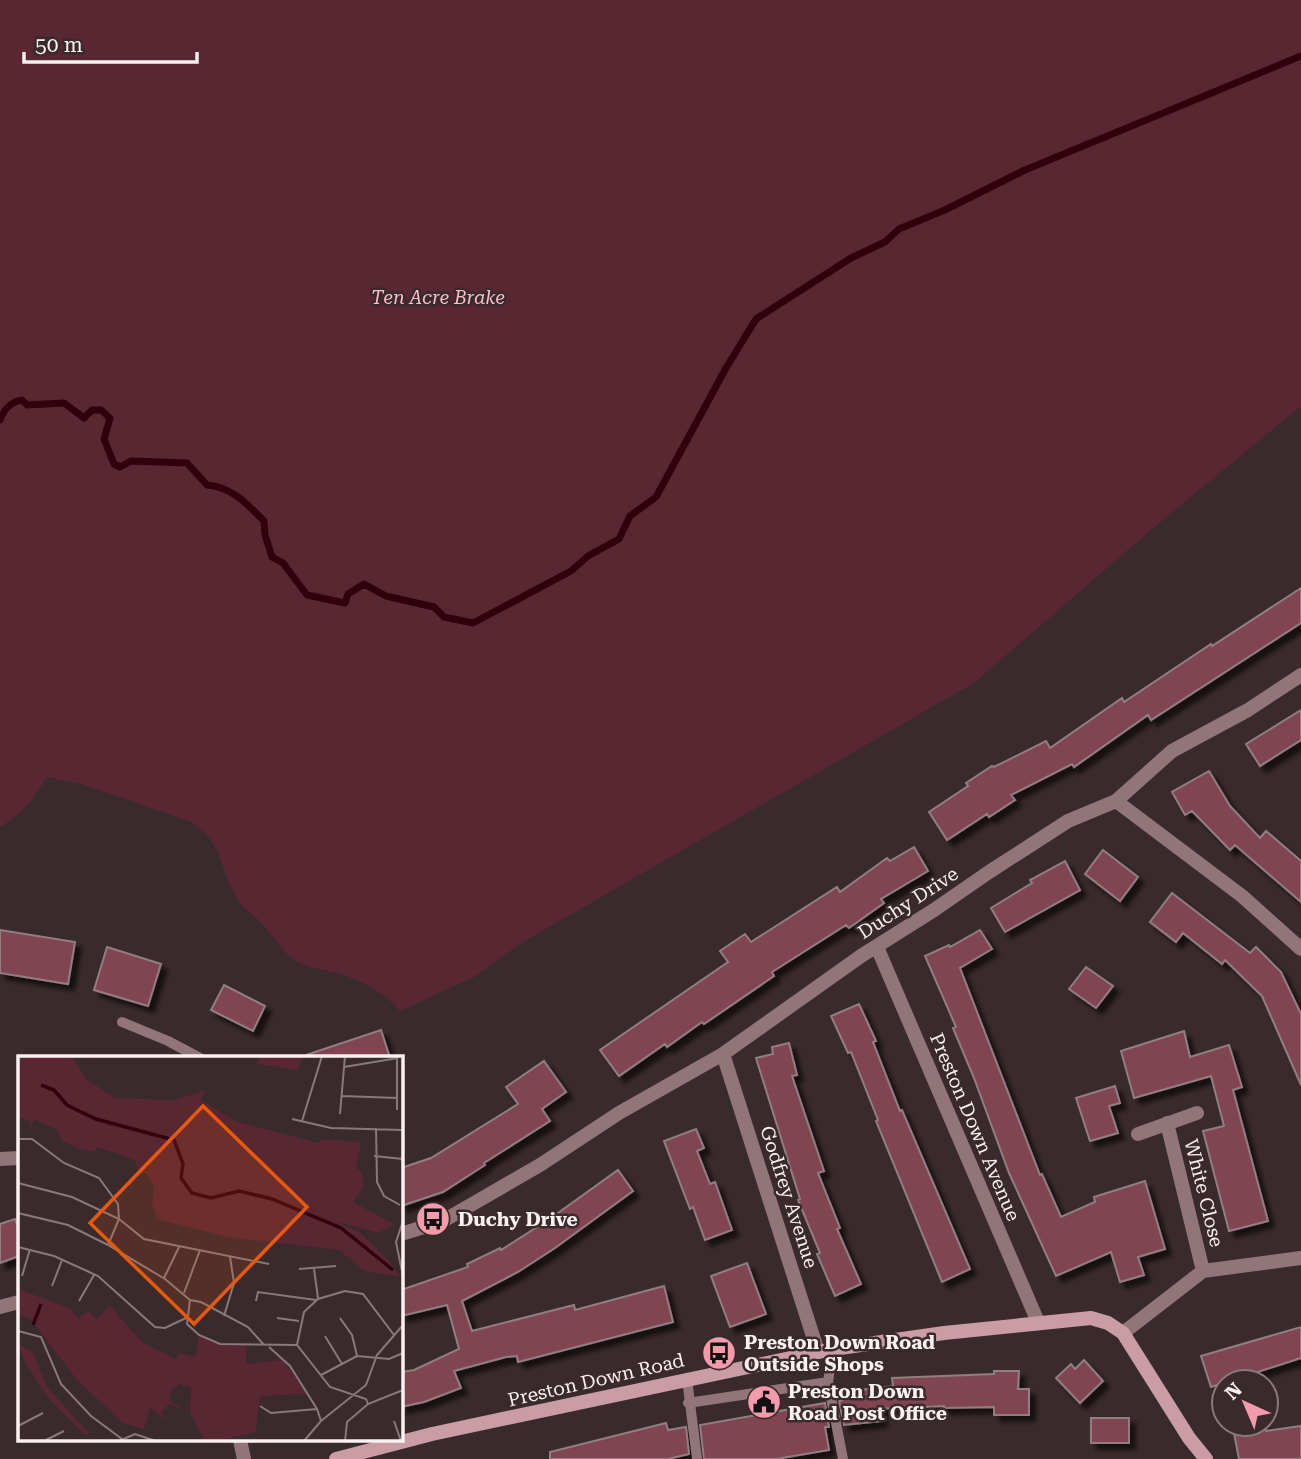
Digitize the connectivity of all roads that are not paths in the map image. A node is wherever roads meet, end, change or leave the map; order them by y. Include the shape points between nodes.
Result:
1 (1301, 675) edge
2 (1116, 801) junction
3 (877, 947) junction
4 (1301, 949) edge
5 (122, 1022) dead end
6 (723, 1054) junction
7 (196, 1056) edge
8 (1197, 1113) dead end
9 (1167, 1123) junction
10 (1138, 1134) dead end
11 (18, 1157) edge
12 (0, 1159) edge
13 (402, 1234) edge
14 (1301, 1258) edge
15 (1203, 1271) junction
16 (18, 1302) edge
17 (0, 1307) edge
18 (1038, 1322) junction
19 (1123, 1333) junction
20 (834, 1349) junction
21 (818, 1352) junction
22 (687, 1379) junction
23 (828, 1382) junction
24 (688, 1403) junction
25 (401, 1442) edge
26 (402, 1442) edge
27 (336, 1459) edge
28 (697, 1459) edge
29 (841, 1459) edge
30 (1206, 1459) edge

1 - 2 street, Duchy Drive via 1172,751
2 - 3 street, Duchy Drive via 1068,821
2 - 4 street via 1242,896
3 - 6 street, Duchy Drive
3 - 18 street, Preston Down Avenue
5 - 7 lane
6 - 13 street, Duchy Drive via 443,1221
6 - 21 street, Godfrey Avenue
8 - 9 street, White Close
9 - 10 street, White Close
9 - 15 street, White Close
11 - 12 street
14 - 15 street
15 - 19 street
16 - 17 street
18 - 19 street, Preston Down Road via 1091,1318
18 - 20 street, Preston Down Road
19 - 30 street
20 - 21 street, Preston Down Road
20 - 23 lane
21 - 22 street, Preston Down Road
22 - 24 lane
22 - 26 street, Preston Down Road
23 - 24 lane
23 - 29 lane
24 - 28 lane
25 - 27 street, Preston Down Road

